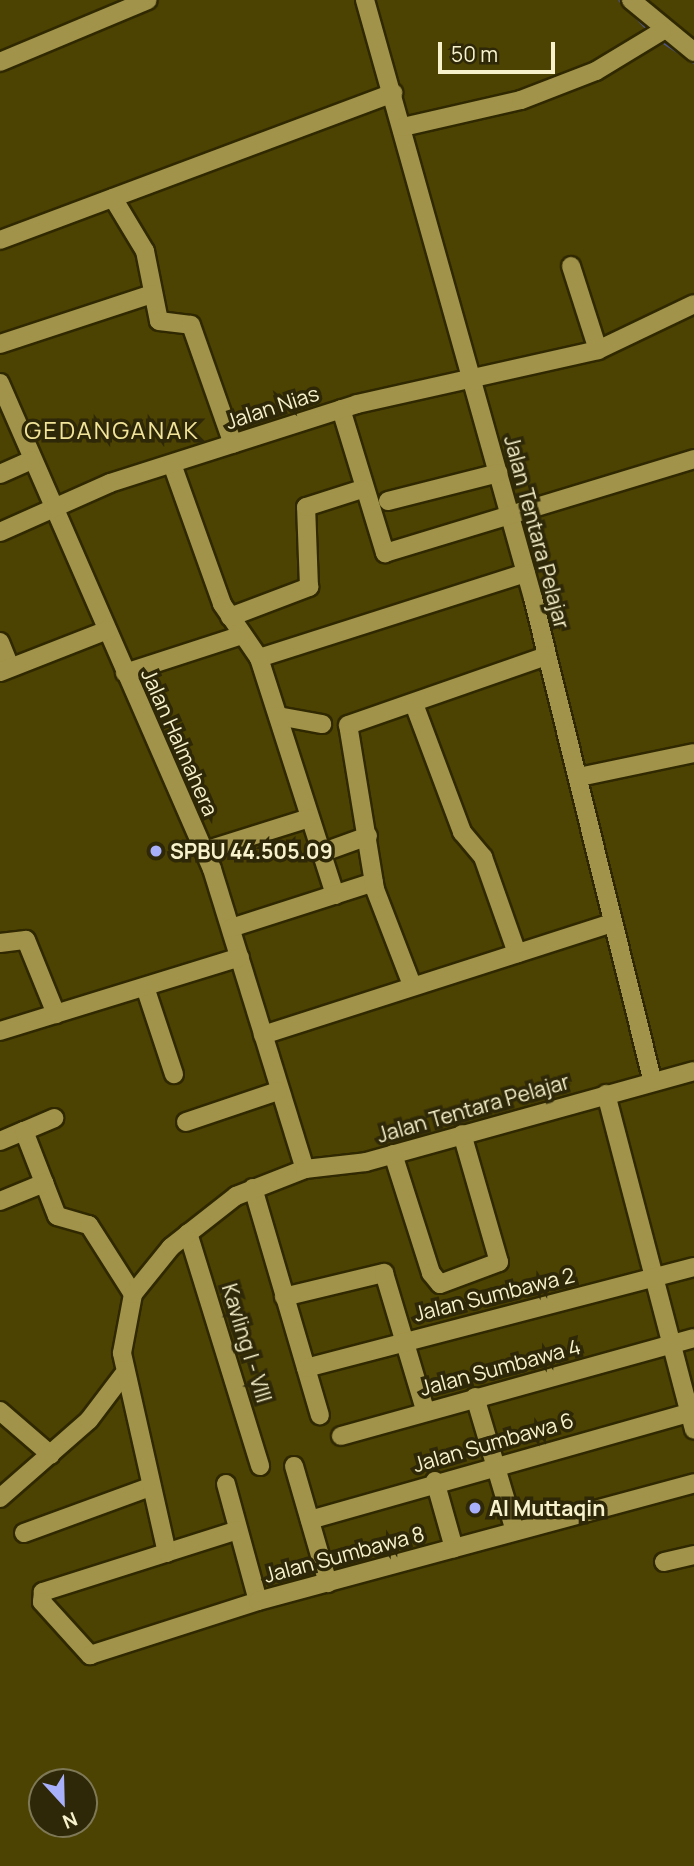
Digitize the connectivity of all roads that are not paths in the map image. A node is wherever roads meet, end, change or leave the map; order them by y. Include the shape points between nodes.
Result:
1 (148, 0) edge
2 (365, 0) edge
3 (631, 0) edge
4 (662, 31) junction
5 (694, 52) edge
6 (0, 62) edge
7 (393, 93) junction
8 (403, 127) junction
9 (113, 198) junction
10 (0, 240) edge
11 (571, 266) dead end
12 (152, 294) junction
13 (694, 304) edge
14 (0, 344) edge
15 (598, 350) junction
16 (473, 379) junction
17 (0, 383) edge
18 (341, 409) junction
19 (233, 444) junction
20 (694, 459) edge
21 (31, 460) junction
22 (172, 464) junction
23 (499, 473) junction
24 (0, 474) edge
25 (362, 489) junction
26 (388, 501) dead end
27 (51, 507) junction
28 (511, 517) junction
29 (0, 533) edge
30 (526, 573) junction
31 (230, 617) junction
32 (107, 630) junction
33 (242, 635) junction
34 (0, 642) edge
35 (546, 656) junction
36 (259, 658) junction
37 (5, 669) edge
38 (125, 673) junction
39 (414, 704) junction
40 (278, 716) junction
41 (322, 724) dead end
42 (694, 753) edge
43 (579, 777) junction
44 (309, 818) junction
45 (368, 836) junction
46 (204, 851) junction
47 (321, 853) junction
48 (373, 882) junction
49 (335, 895) junction
50 (611, 923) junction
51 (231, 928) junction
52 (0, 943) edge
53 (517, 953) junction
54 (240, 957) junction
55 (412, 985) junction
56 (145, 987) junction
57 (56, 1014) junction
58 (0, 1031) edge
59 (263, 1035) junction
60 (694, 1071) edge
61 (174, 1074) dead end
62 (652, 1080) junction
63 (278, 1091) junction
64 (606, 1094) junction
65 (54, 1118) dead end
66 (186, 1122) dead end
67 (24, 1131) junction
68 (462, 1134) junction
69 (0, 1141) edge
70 (393, 1154) junction
71 (305, 1169) junction
72 (44, 1183) junction
73 (253, 1188) junction
74 (0, 1201) edge
75 (188, 1233) junction
76 (694, 1267) edge
77 (653, 1278) junction
78 (133, 1294) junction
79 (284, 1297) junction
80 (694, 1338) edge
81 (405, 1339) junction
82 (672, 1344) junction
83 (306, 1368) junction
84 (123, 1375) junction
85 (475, 1397) junction
86 (425, 1410) junction
87 (320, 1415) dead end
88 (693, 1418) edge
89 (4, 1422) edge
90 (341, 1436) dead end
91 (51, 1455) junction
92 (492, 1464) junction
93 (260, 1466) dead end
94 (294, 1466) dead end
95 (435, 1481) junction
96 (694, 1483) edge
97 (226, 1484) dead end
98 (150, 1487) junction
99 (0, 1497) edge
100 (310, 1520) junction
101 (238, 1530) junction
102 (514, 1531) junction
103 (24, 1533) dead end
104 (454, 1548) junction
105 (167, 1553) junction
106 (694, 1555) edge
107 (664, 1562) dead end
108 (328, 1583) junction
109 (258, 1601) junction

1 - 6 street
2 - 7 street, Jalan Tentara Pelajar
3 - 4 street
4 - 5 street
4 - 8 street via 596,71 522,100
7 - 8 street, Jalan Tentara Pelajar
7 - 9 street
8 - 16 street, Jalan Tentara Pelajar
9 - 10 street
9 - 12 street via 145,251
11 - 15 street
12 - 14 street
12 - 19 street via 160,322 191,325
13 - 15 street, Jalan Nias
15 - 16 street, Jalan Nias
16 - 18 street, Jalan Nias
16 - 23 street, Jalan Tentara Pelajar
17 - 21 street, Jalan Halmahera
18 - 19 street, Jalan Nias
18 - 25 street
19 - 22 street, Jalan Nias
20 - 28 street
21 - 24 street
21 - 27 street, Jalan Halmahera
22 - 27 street, Jalan Nias
22 - 31 street via 198,549
23 - 26 street
23 - 28 street, Jalan Tentara Pelajar
25 - 28 street via 385,554
25 - 31 street via 306,508 309,587
27 - 29 street, Jalan Nias
27 - 32 street, Jalan Halmahera
28 - 30 street, Jalan Tentara Pelajar
30 - 35 street, Jalan Tentara Pelajar
30 - 36 street
31 - 33 street
32 - 37 street
32 - 38 street, Jalan Halmahera
33 - 36 street
33 - 38 street
34 - 37 street
35 - 39 street
35 - 43 street, Jalan Tentara Pelajar
36 - 40 street
38 - 46 street, Jalan Halmahera
39 - 45 street via 348,725
39 - 53 street via 462,832 483,857
40 - 41 street
40 - 44 street
42 - 43 street
43 - 50 street, Jalan Tentara Pelajar
44 - 46 street
44 - 47 street
45 - 47 street
45 - 48 street
46 - 51 street, Jalan Halmahera
47 - 49 street
48 - 49 street
48 - 55 street
49 - 51 street
50 - 53 street
50 - 62 street, Jalan Tentara Pelajar
51 - 54 street, Jalan Halmahera
52 - 57 street via 26,940
53 - 55 street
54 - 56 street
54 - 59 street, Jalan Halmahera
55 - 59 street
56 - 57 street
56 - 61 street
57 - 58 street
59 - 63 street, Jalan Halmahera
60 - 62 street, Jalan Tentara Pelajar
62 - 64 street, Jalan Tentara Pelajar
63 - 66 street
63 - 71 street, Jalan Halmahera
64 - 68 street, Jalan Tentara Pelajar
64 - 77 street
65 - 67 street
67 - 69 street
67 - 72 street
68 - 70 street, Jalan Tentara Pelajar
68 - 70 street via 499,1262 440,1284 434,1281
70 - 71 street, Jalan Tentara Pelajar
71 - 73 street, Jalan Tentara Pelajar
72 - 74 street
72 - 78 street via 57,1216 89,1225
73 - 75 street, Jalan Tentara Pelajar
73 - 79 street
75 - 78 street, Jalan Tentara Pelajar
75 - 93 street, Kavling I - VIII
76 - 77 street, Jalan Sumbawa 2
77 - 81 street, Jalan Sumbawa 2
77 - 82 street
78 - 84 street via 126,1311
79 - 81 street via 382,1272
79 - 83 street
80 - 82 street, Jalan Sumbawa 4
81 - 83 street, Jalan Sumbawa 2
81 - 86 street
82 - 85 street, Jalan Sumbawa 4
82 - 88 street
83 - 87 street
84 - 91 street
84 - 98 street
85 - 86 street, Jalan Sumbawa 4
85 - 92 street
86 - 90 street, Jalan Sumbawa 4
88 - 92 street, Jalan Sumbawa 6
89 - 91 street
91 - 99 street
92 - 95 street, Jalan Sumbawa 6
92 - 102 street
94 - 100 street
95 - 100 street, Jalan Sumbawa 6
95 - 104 street
96 - 102 street, Jalan Sumbawa 8
97 - 101 street
98 - 103 street
98 - 105 street
100 - 108 street
101 - 105 street
101 - 109 street
102 - 104 street, Jalan Sumbawa 8
104 - 108 street, Jalan Sumbawa 8
105 - 109 street, Jalan Sumbawa 8 via 43,1592 41,1602 90,1655
106 - 107 street
108 - 109 street, Jalan Sumbawa 8

